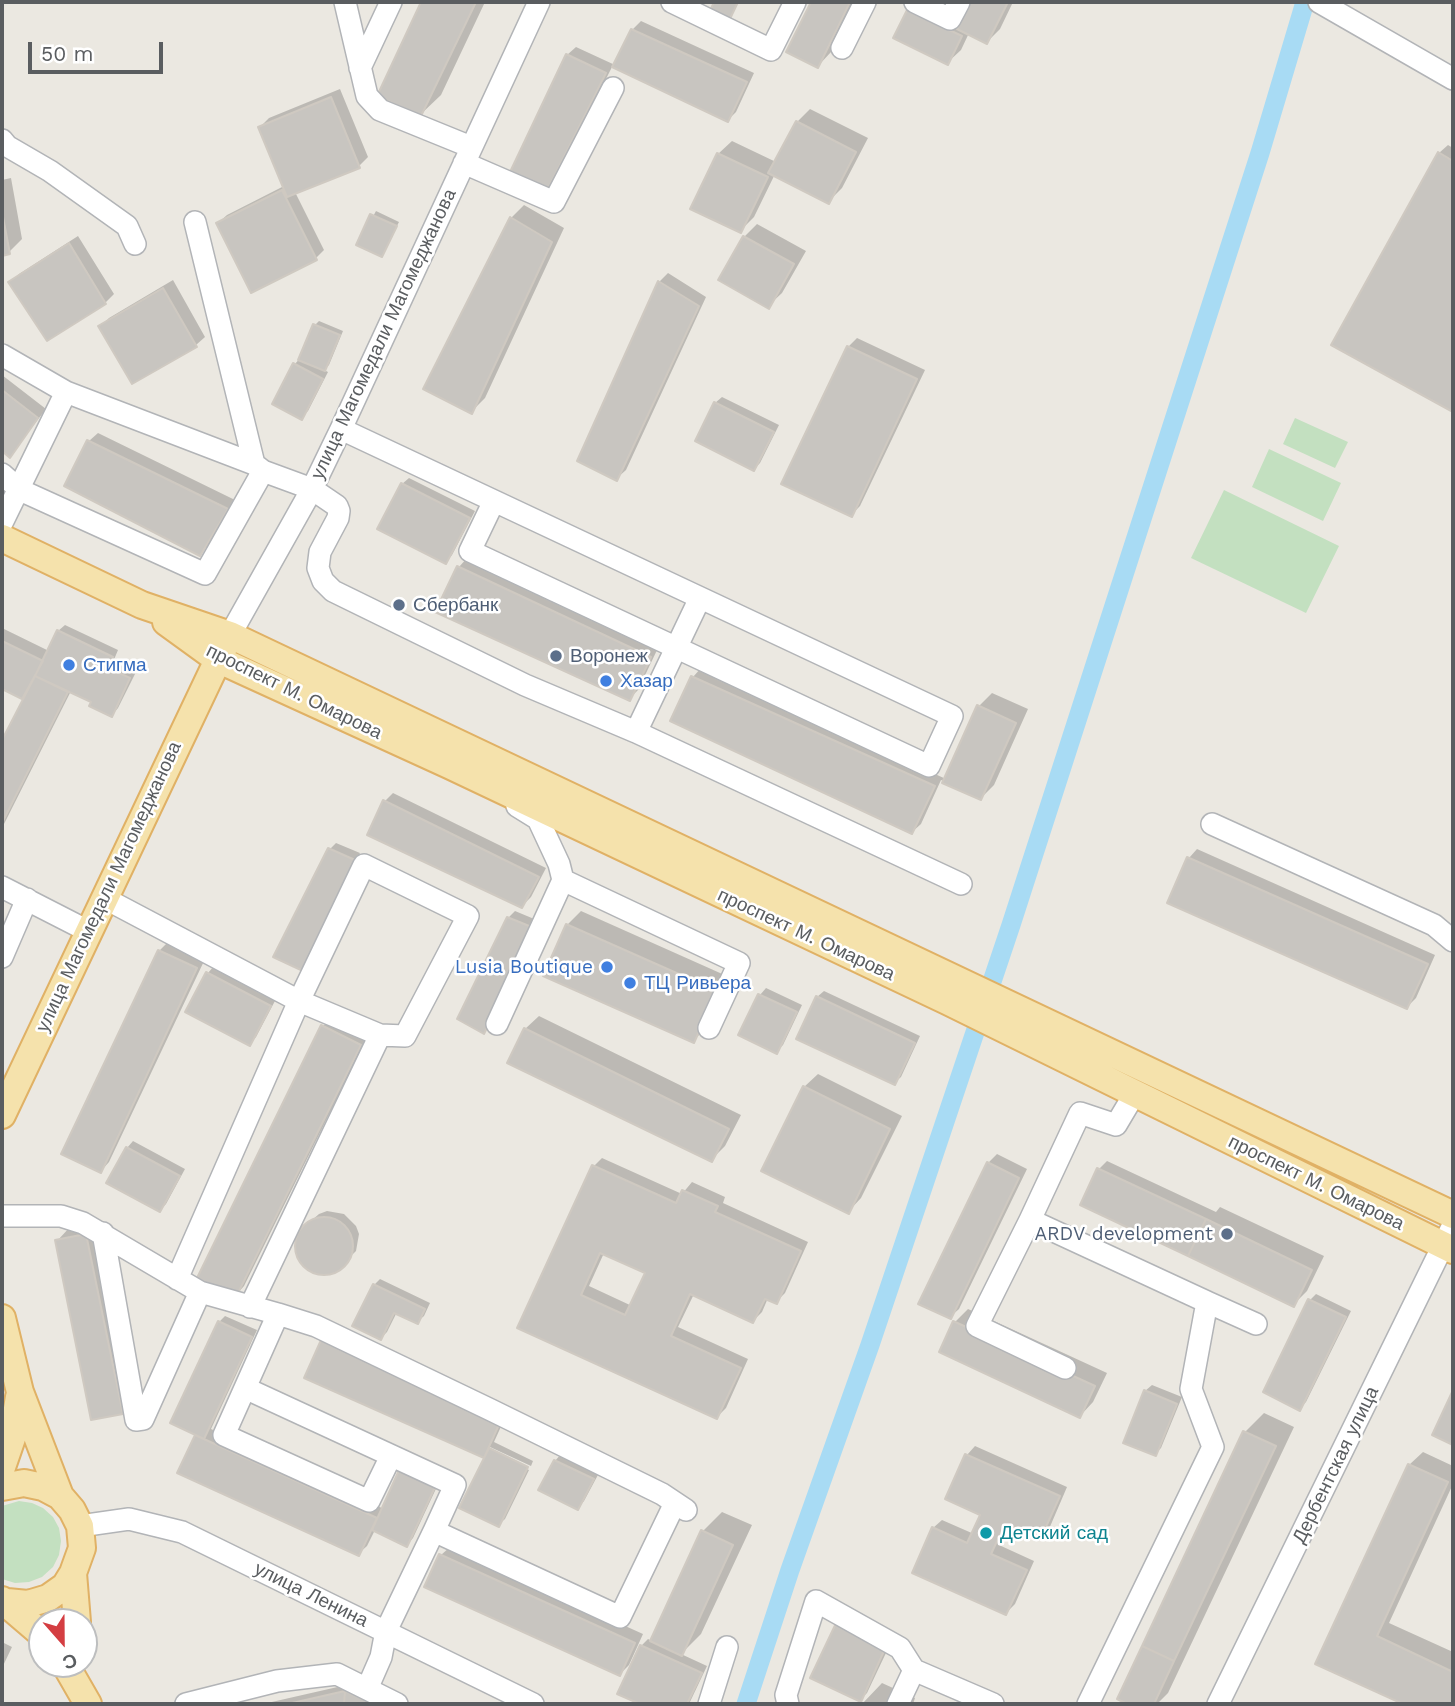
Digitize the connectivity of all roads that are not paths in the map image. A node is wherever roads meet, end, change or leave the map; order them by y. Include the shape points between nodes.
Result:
1 (345, 2) edge
2 (391, 2) edge
3 (539, 2) edge
4 (672, 2) edge
5 (795, 2) edge
6 (865, 2) edge
7 (915, 2) edge
8 (959, 2) edge
9 (1333, 6) edge
10 (842, 48) dead end
11 (360, 68) junction
12 (1453, 79) edge
13 (613, 88) dead end
14 (2, 139) edge
15 (468, 155) junction
16 (195, 222) dead end
17 (135, 244) dead end
18 (2, 355) edge
19 (66, 392) junction
20 (341, 429) junction
21 (258, 468) junction
22 (2, 474) edge
23 (312, 489) junction
24 (20, 490) junction
25 (494, 501) junction
26 (2, 523) edge
27 (2, 538) edge
28 (700, 598) junction
29 (142, 605) junction
30 (230, 635) junction
31 (675, 647) junction
32 (217, 659) junction
33 (636, 732) junction
34 (449, 765) junction
35 (1212, 824) dead end
36 (562, 880) junction
37 (961, 884) dead end
38 (2, 887) edge
39 (104, 898) junction
40 (27, 900) junction
41 (88, 931) junction
42 (1453, 941) edge
43 (2, 957) edge
44 (952, 990) junction
45 (299, 1001) junction
46 (998, 1013) junction
47 (498, 1024) dead end
48 (709, 1028) dead end
49 (380, 1035) junction
50 (1135, 1093) junction
51 (2, 1115) edge
52 (1453, 1215) edge
53 (2, 1216) edge
54 (1030, 1220) junction
55 (103, 1233) junction
56 (1450, 1240) edge
57 (177, 1279) junction
58 (200, 1292) junction
59 (1207, 1303) junction
60 (250, 1307) junction
61 (278, 1314) junction
62 (2, 1318) edge
63 (1256, 1325) dead end
64 (1065, 1368) dead end
65 (245, 1388) junction
66 (20, 1392) junction
67 (391, 1456) junction
68 (2, 1467) edge
69 (2, 1487) edge
70 (60, 1496) junction
71 (80, 1526) junction
72 (434, 1531) junction
73 (73, 1573) junction
74 (4, 1601) edge
75 (76, 1608) edge
76 (28, 1622) edge
77 (386, 1631) junction
78 (727, 1647) dead end
79 (914, 1670) junction
80 (74, 1678) edge
81 (86, 1678) edge
82 (367, 1689) junction
83 (497, 1695) edge
84 (90, 1704) edge
85 (186, 1704) edge
86 (397, 1704) edge
87 (533, 1704) edge
88 (709, 1704) edge
89 (789, 1704) edge
90 (898, 1704) edge
91 (993, 1704) edge
92 (1088, 1704) edge
93 (1218, 1704) edge

1 - 11 street
2 - 11 street
3 - 15 street, улица Магомедали Магомеджановa
4 - 5 street via 771,50
6 - 10 street
7 - 8 street via 950,19
9 - 12 street
11 - 15 street via 367,96 380,110
13 - 15 street via 554,201
14 - 17 street via 127,226
15 - 20 street, улица Магомедали Магомеджановa
16 - 21 street
18 - 19 street
19 - 21 street
19 - 24 street
20 - 23 street, улица Магомедали Магомеджановa
20 - 25 street
21 - 23 street
21 - 24 street via 205,574
22 - 24 street
23 - 30 street, улица Магомедали Магомеджановa
23 - 33 street via 339,511 320,552 318,568 333,591 525,685
24 - 26 street
25 - 28 street
25 - 31 street via 470,551
27 - 29 main road
28 - 31 street
28 - 31 street via 952,716 929,766
29 - 30 main road, проспект М. Омарова
29 - 32 main road, проспект М. Омарова
30 - 32 main road, улица Магомедали Магомеджановa
30 - 44 main road, проспект М. Омарова
31 - 33 street
32 - 34 main road, проспект М. Омарова
32 - 39 main road, улица Магомедали Магомеджанова
33 - 37 street
34 - 36 street via 538,819
34 - 44 main road, проспект М. Омарова
35 - 42 street via 1434,925
36 - 47 street
36 - 48 street via 739,963
38 - 40 street
39 - 41 main road, улица Магомедали Магомеджанова
39 - 45 street
40 - 41 street
40 - 43 street
41 - 51 main road, улица Магомедали Магомеджанова
44 - 46 main road, проспект М. Омарова
45 - 49 street
45 - 49 street via 364,865 468,916 405,1036
45 - 57 street
46 - 50 main road, проспект М. Омарова
46 - 52 main road, проспект М. Омарова
49 - 60 street
50 - 54 street via 1116,1125 1080,1113
50 - 56 main road, проспект М. Омарова
53 - 55 street via 61,1216
54 - 59 street
54 - 64 street via 977,1326
55 - 57 street
55 - 58 street via 136,1420 143,1419
56 - 93 street, Дербентская улица
57 - 58 street
58 - 60 street
59 - 63 street
59 - 92 street via 1191,1389 1213,1447
60 - 61 street
61 - 65 street
61 - 72 street via 316,1326 681,1506 620,1617
62 - 66 main road
65 - 67 street
65 - 67 street via 224,1435 369,1501
66 - 68 main road
66 - 70 main road
67 - 72 street via 454,1485
69 - 70 main road via 24,1483
70 - 71 main road
71 - 73 main road via 82,1548
71 - 77 street, улица Ленина via 129,1519 182,1532
72 - 77 street
73 - 74 main road via 65,1586 48,1598 28,1604
73 - 75 main road
74 - 76 main road
77 - 82 street
77 - 83 street, улица Ленина
78 - 88 street
79 - 89 street via 900,1648 817,1601 786,1695
79 - 90 street
79 - 91 street
80 - 84 main road
81 - 84 main road
82 - 85 street via 337,1674 277,1681
82 - 86 street
83 - 87 street, улица Ленина

